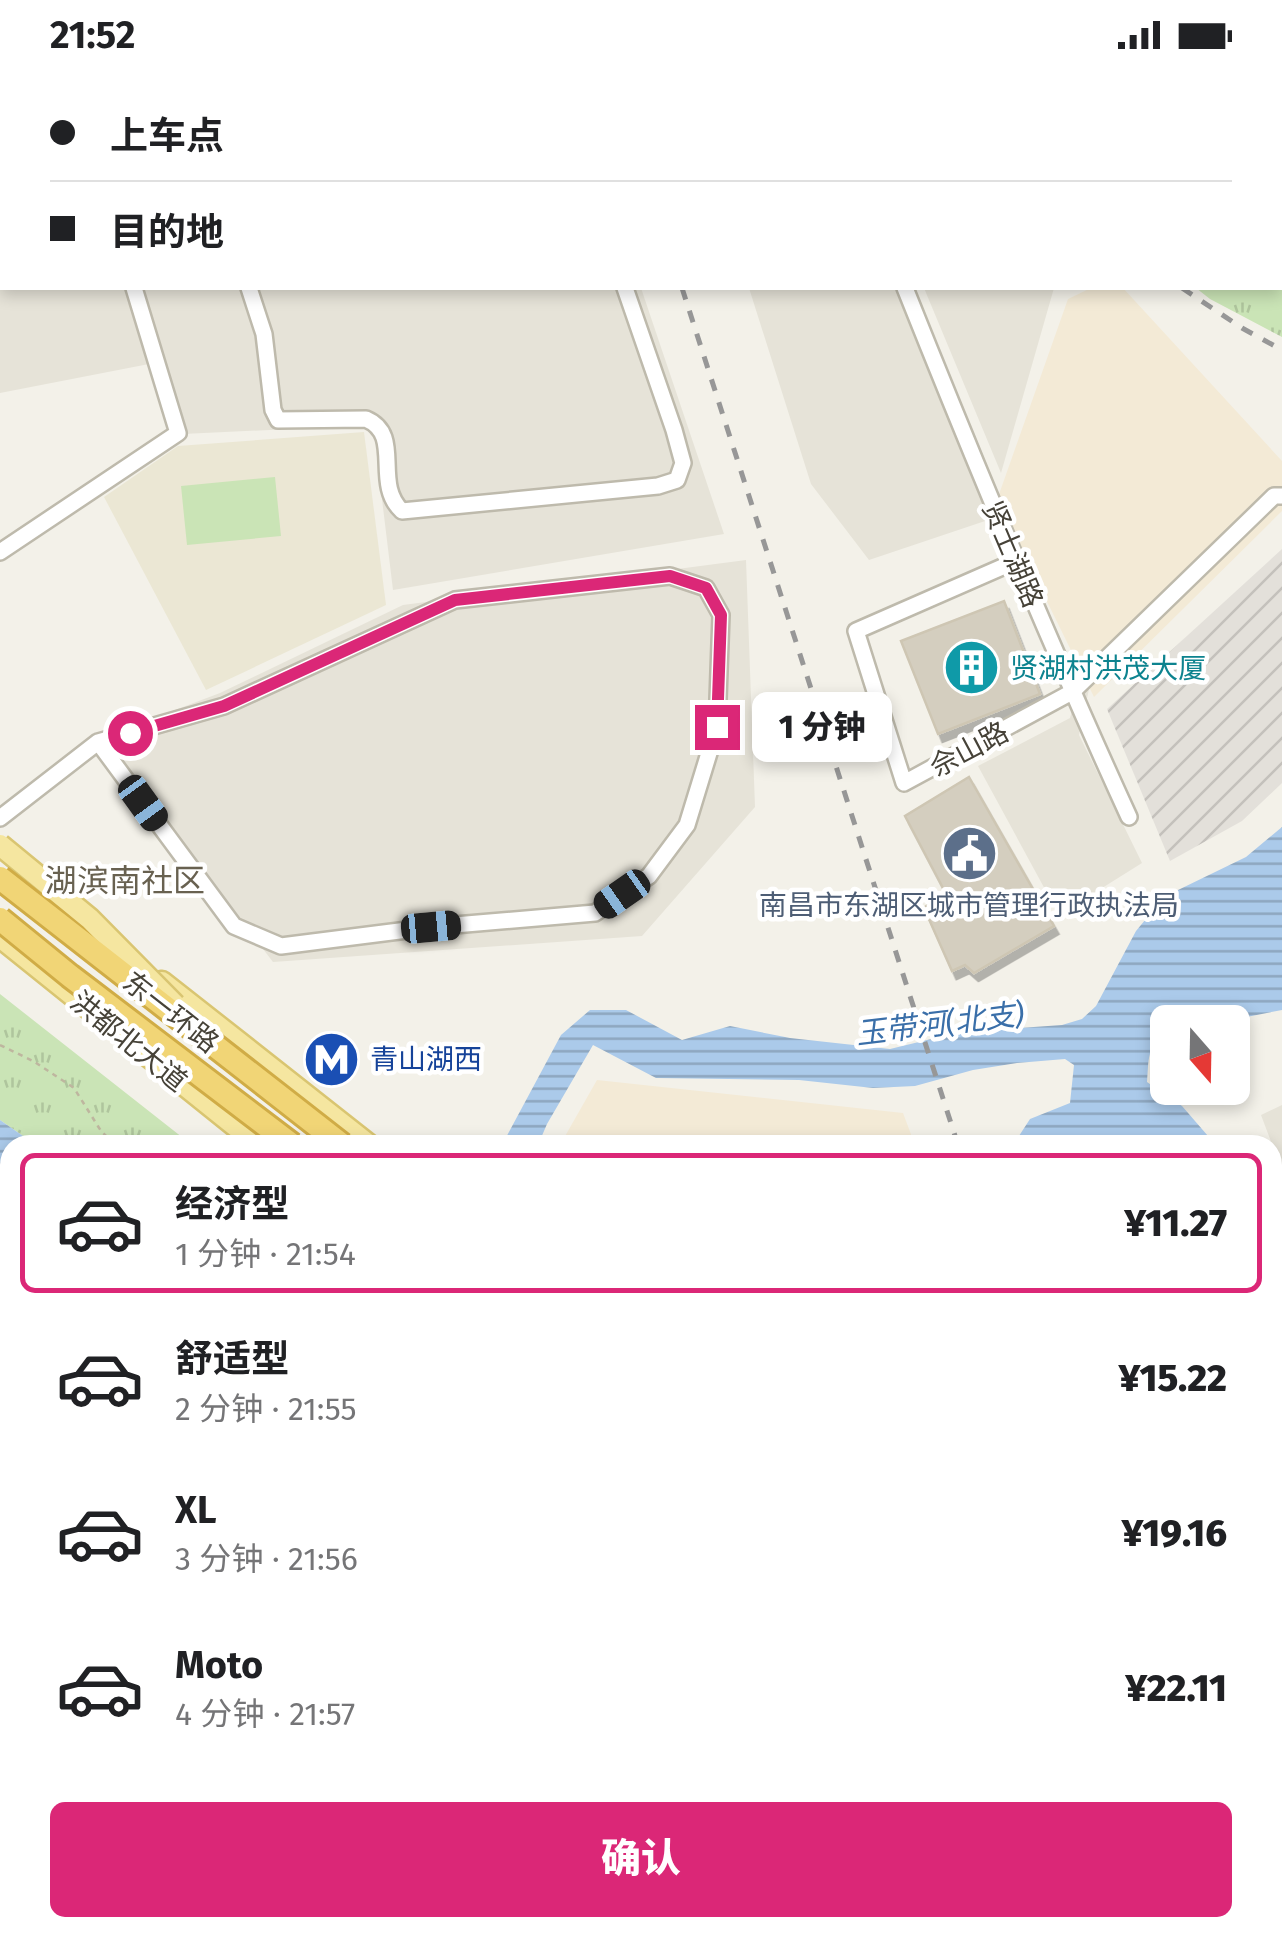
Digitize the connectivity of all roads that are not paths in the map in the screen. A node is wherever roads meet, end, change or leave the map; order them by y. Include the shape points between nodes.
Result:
1 (135, 290) edge
2 (250, 290) edge
3 (626, 290) edge
4 (906, 290) edge
5 (1282, 496) edge
6 (0, 552) edge
7 (1016, 561) junction
8 (1072, 692) junction
9 (98, 742) junction
10 (1129, 817) dead end
11 (0, 818) edge
12 (0, 844) edge
13 (0, 854) edge
14 (0, 878) edge
15 (0, 919) edge
16 (0, 937) edge
17 (218, 1049) junction
18 (247, 1135) edge
19 (279, 1135) edge
20 (329, 1135) edge
21 (356, 1135) edge

1 - 6 street via 178,433
2 - 3 street via 278,420 378,424 389,492 402,511 677,480 683,463
4 - 7 street, 贤士湖路
5 - 8 street, 佘山路 via 1274,496
7 - 8 street, 贤士湖路
7 - 8 street, 佘山路 via 856,631 904,783
8 - 10 street, 贤士湖路
9 - 9 street via 224,706 455,600 670,576 706,588 721,615 717,727 688,825 649,876 595,914 281,946 234,926
9 - 11 street
12 - 17 main road, bridge via 90,919
13 - 21 main road
14 - 17 highway, 东一环路, bridge
15 - 19 highway, 东一环路, bridge
16 - 18 main road, 洪都北大道
17 - 20 highway, 东一环路, bridge

